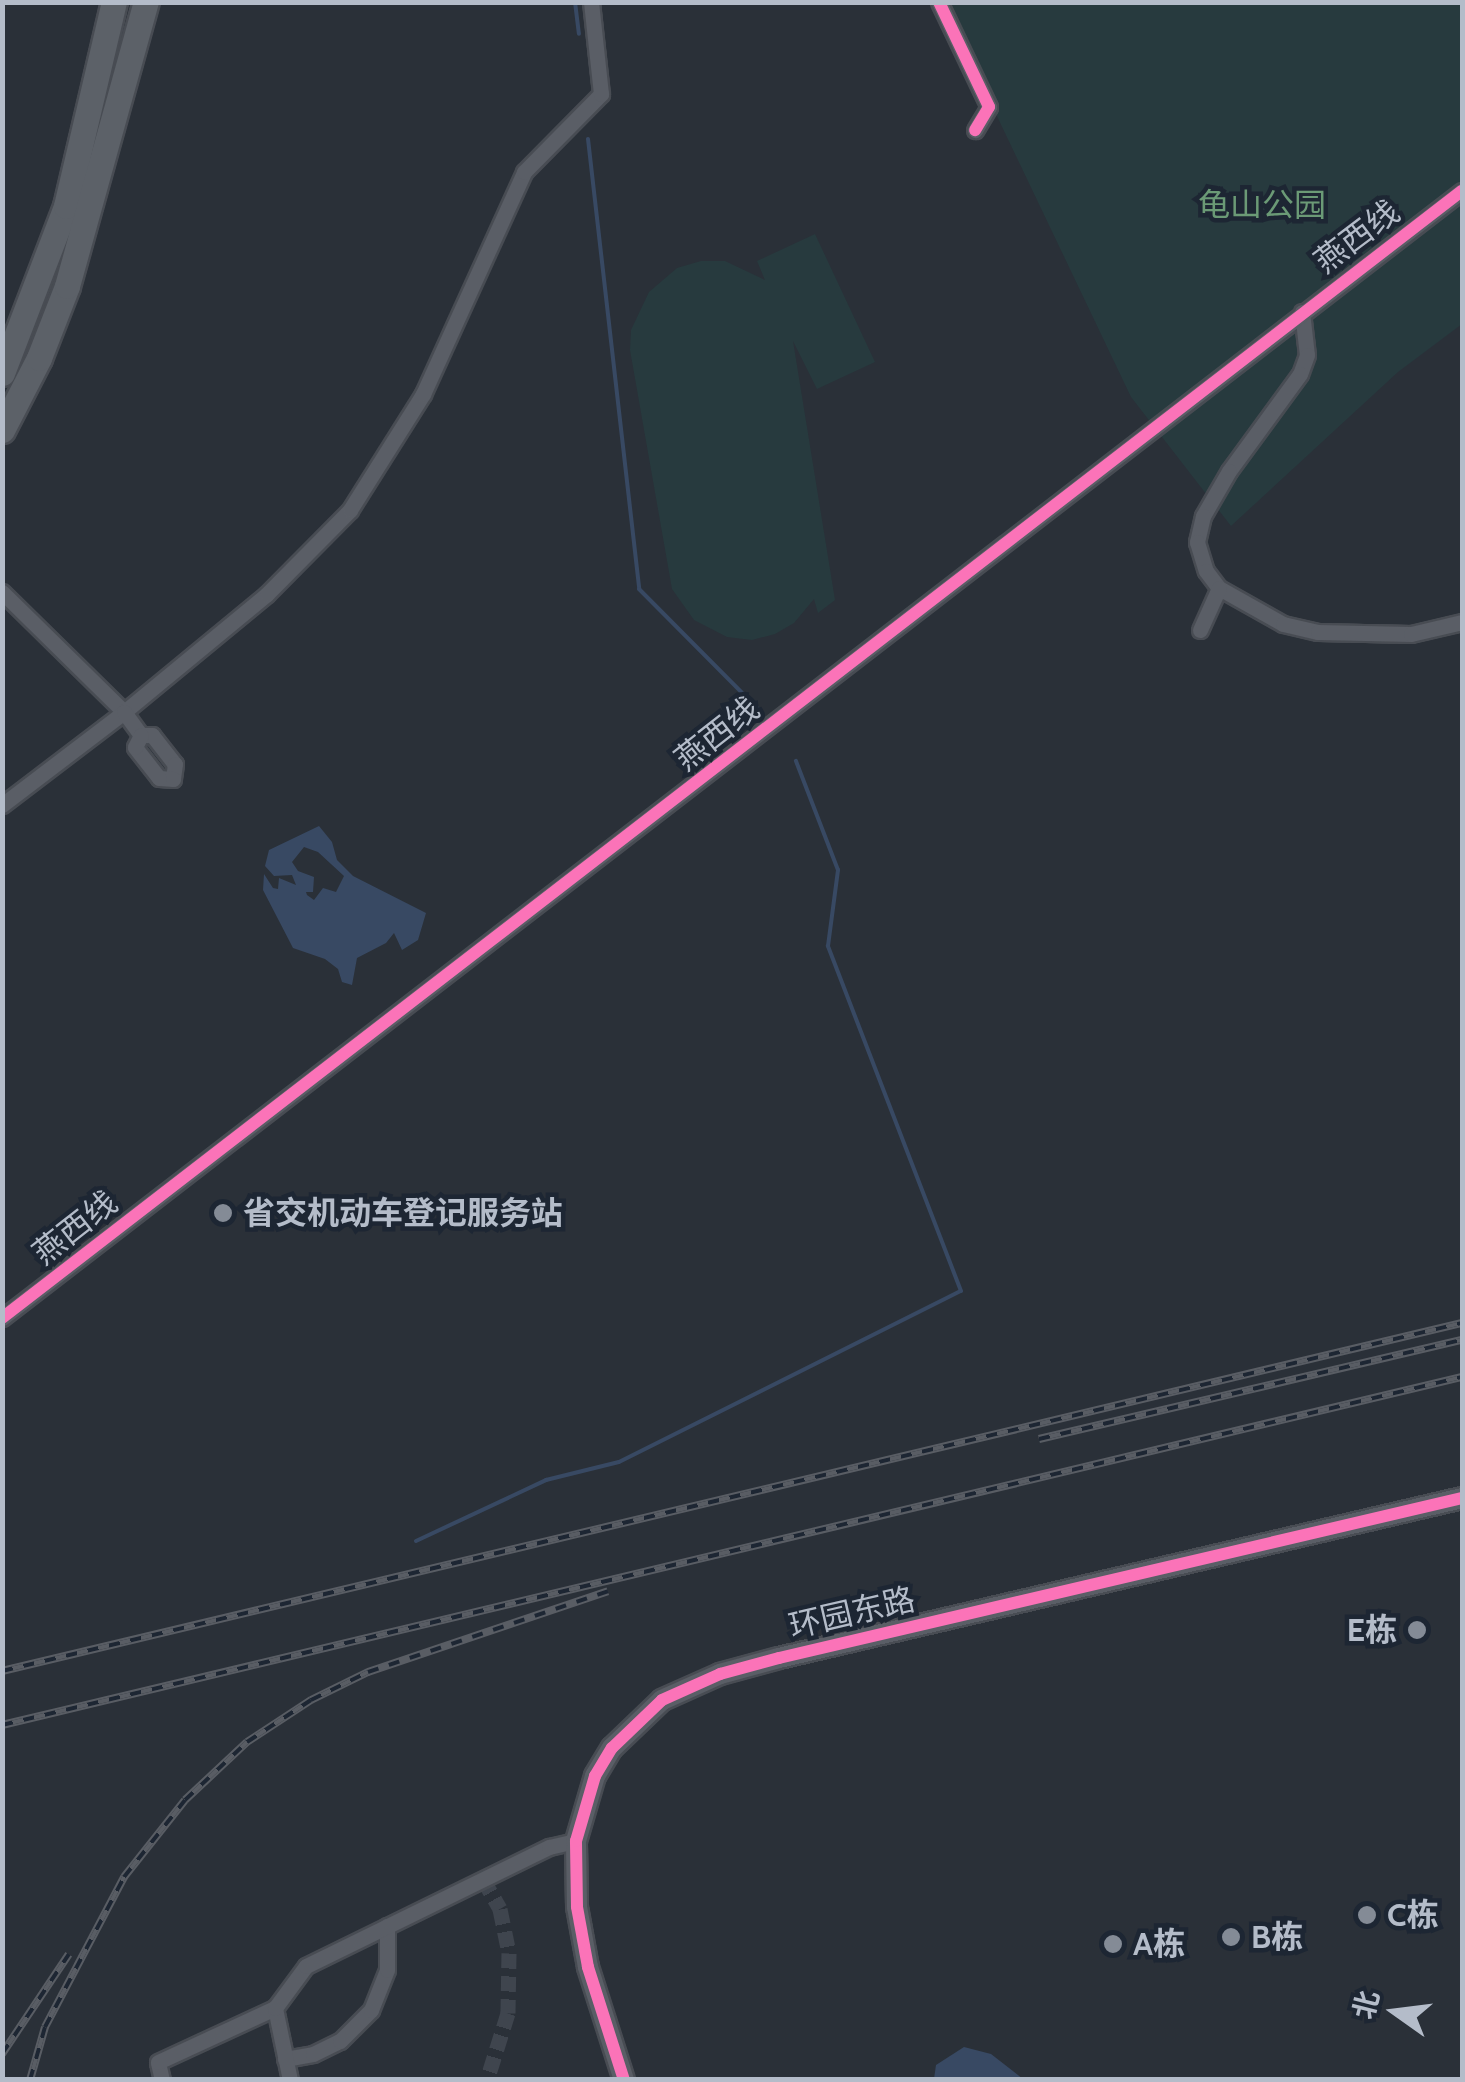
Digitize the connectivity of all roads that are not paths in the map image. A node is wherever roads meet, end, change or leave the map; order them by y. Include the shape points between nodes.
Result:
1 (114, 2) edge
2 (146, 2) edge
3 (590, 2) edge
4 (939, 2) edge
5 (975, 130) dead end
6 (1462, 191) edge
7 (1302, 312) junction
8 (2, 373) edge
9 (2, 430) edge
10 (1219, 588) junction
11 (2, 592) edge
12 (1462, 622) edge
13 (1200, 630) dead end
14 (124, 712) junction
15 (141, 735) dead end
16 (2, 805) edge
17 (2, 1318) edge
18 (1462, 1498) edge
19 (576, 1841) junction
20 (387, 1926) junction
21 (275, 2008) junction
22 (285, 2059) junction
23 (162, 2080) edge
24 (290, 2080) edge
25 (624, 2080) edge

1 - 8 main road via 66,206
2 - 9 main road via 67,286
3 - 14 street via 602,94 524,172 423,394 350,510 255,606
4 - 5 street via 989,107
6 - 7 street, 燕西线
7 - 10 street via 1307,355 1300,374 1203,516 1197,542
7 - 17 street, 燕西线 via 1134,449
10 - 12 street via 1283,624 1318,632 1410,634
10 - 13 street
11 - 14 street
14 - 15 street
14 - 16 street
18 - 19 street, 环园东路 via 720,1674 662,1700 612,1748 595,1776
19 - 20 street via 548,1847
19 - 25 street, 环园东路 via 574,1875 586,1952
20 - 21 street via 306,1966
20 - 22 street via 387,1970 371,2010 340,2041
21 - 22 street
21 - 23 street via 158,2062
22 - 24 street

